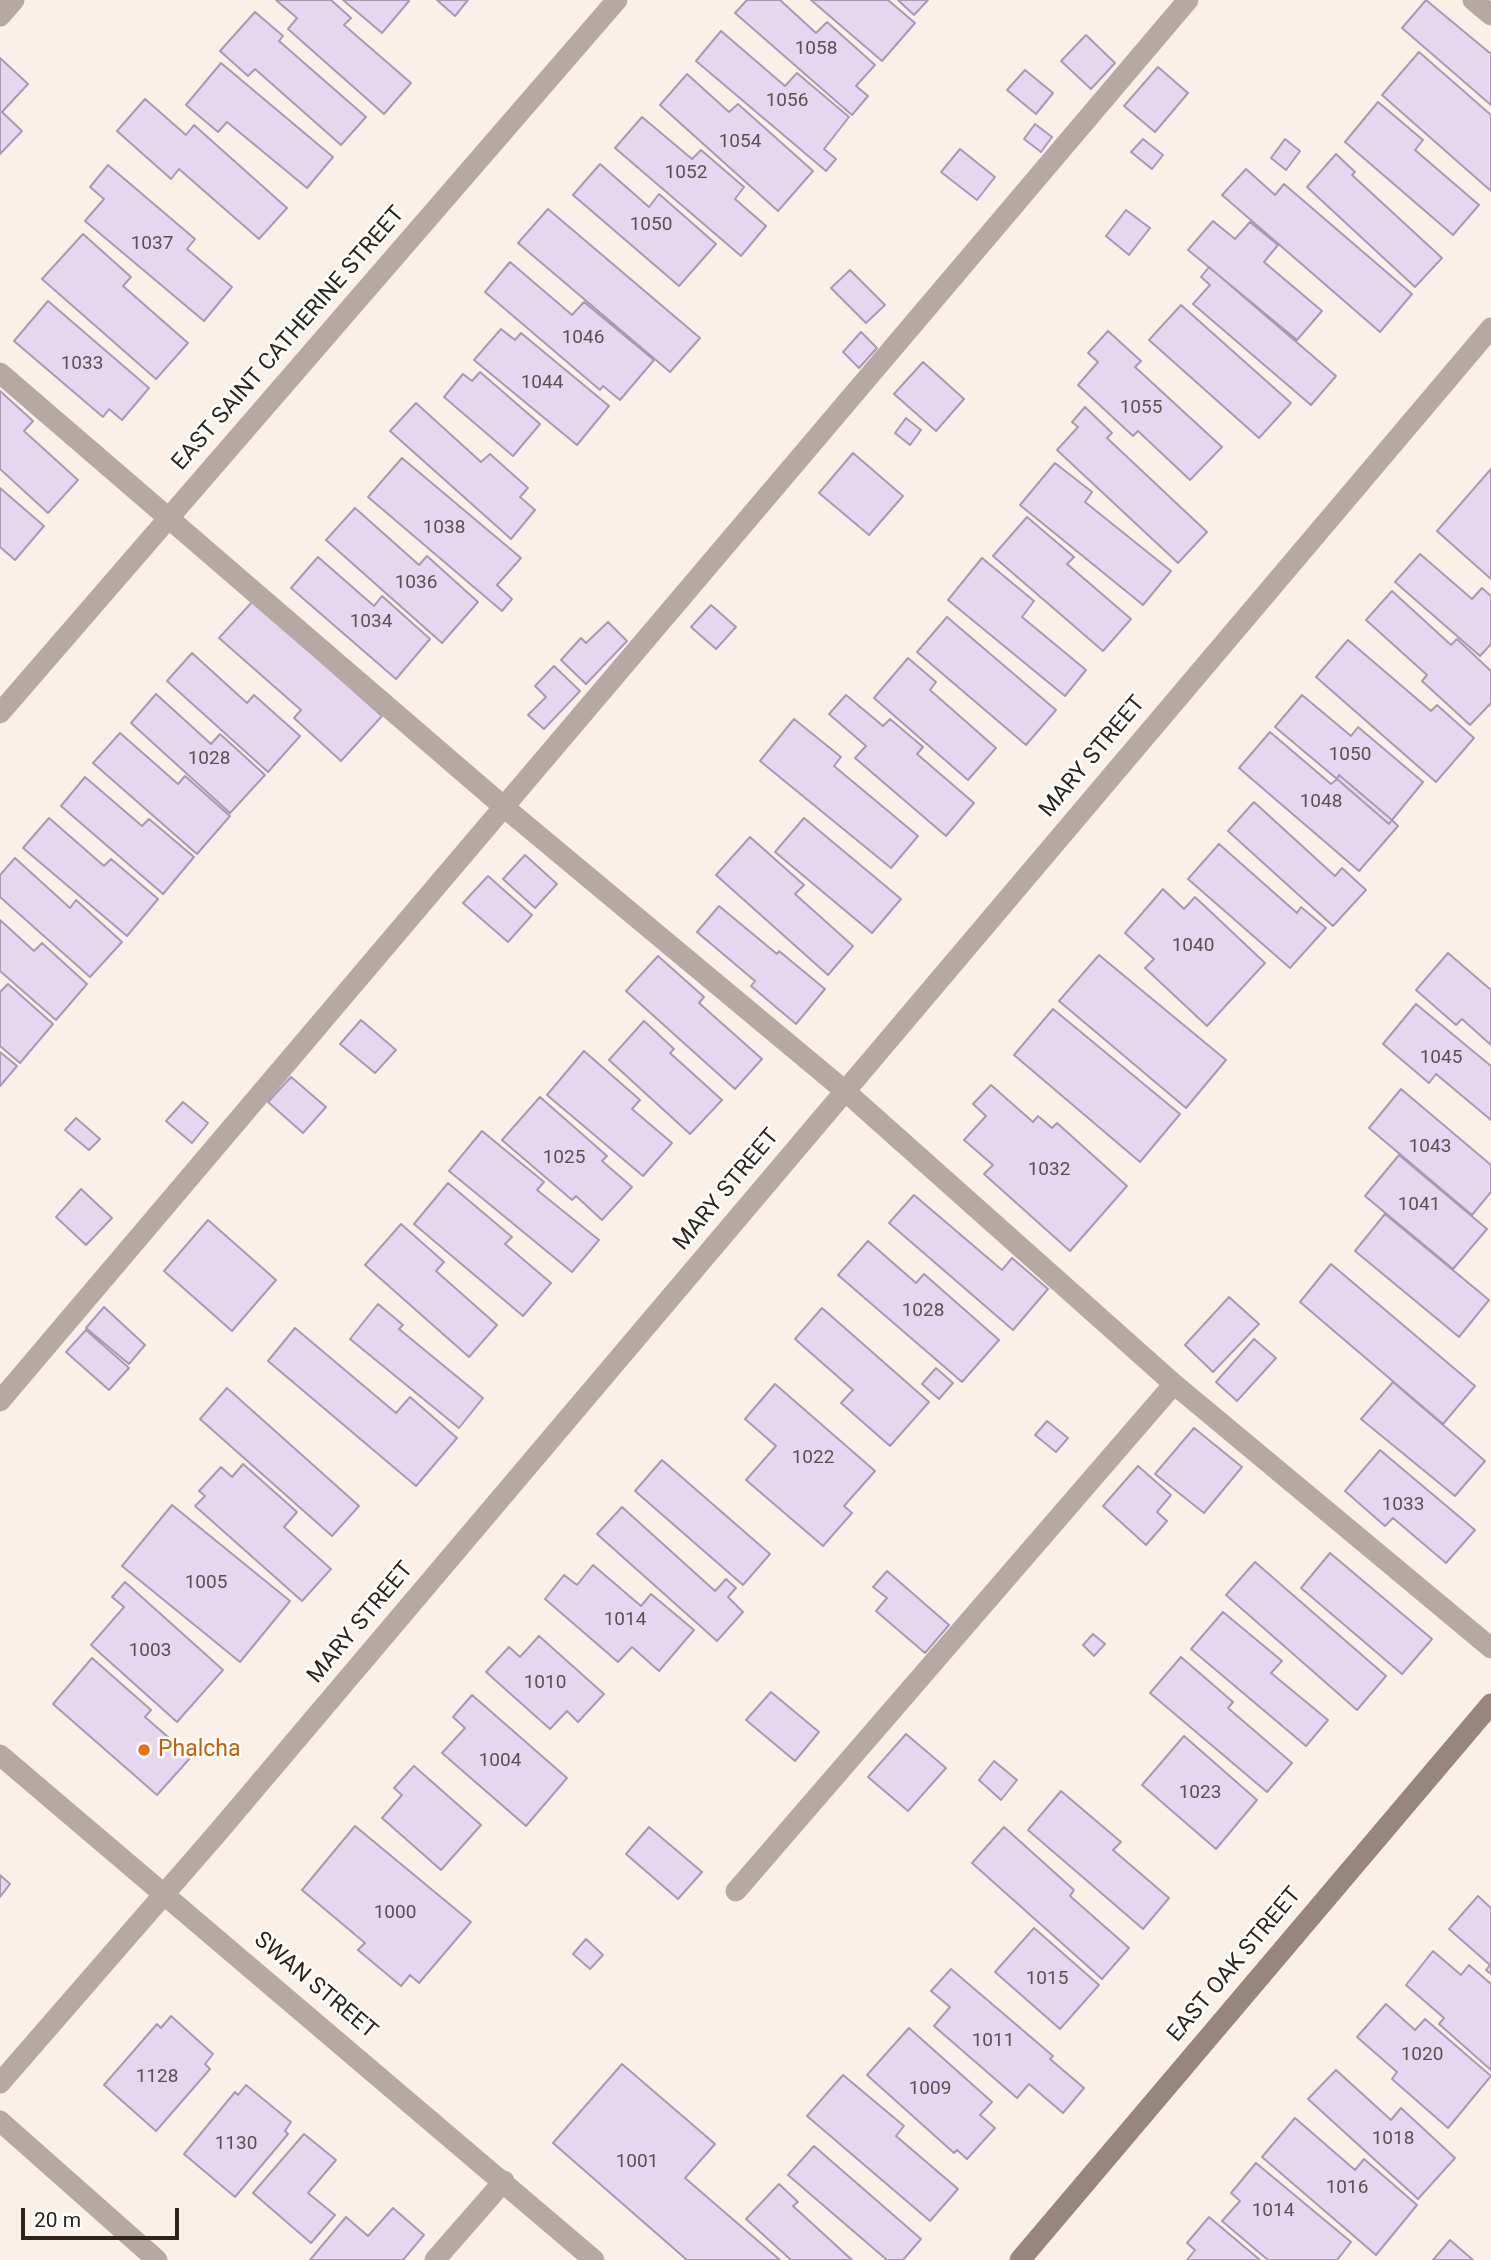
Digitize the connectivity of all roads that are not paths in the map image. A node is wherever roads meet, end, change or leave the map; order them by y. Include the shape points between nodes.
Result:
1 (14, 0) edge
2 (617, 0) edge
3 (1188, 0) edge
4 (1473, 0) edge
5 (1491, 15) edge
6 (0, 16) edge
7 (1491, 328) edge
8 (0, 373) edge
9 (168, 517) junction
10 (0, 713) edge
11 (504, 807) junction
12 (845, 1091) junction
13 (1174, 1384) junction
14 (0, 1401) edge
15 (1491, 1648) edge
16 (1491, 1704) edge
17 (0, 1755) edge
18 (736, 1891) dead end
19 (163, 1892) junction
20 (0, 2083) edge
21 (0, 2121) edge
22 (504, 2181) junction
23 (157, 2260) edge
24 (435, 2260) edge
25 (594, 2260) edge
26 (1020, 2260) edge

1 - 6 street
2 - 9 street, EAST SAINT CATHERINE STREET
3 - 11 street
4 - 5 street
7 - 12 street, MARY STREET
8 - 9 street
9 - 10 street, EAST SAINT CATHERINE STREET
9 - 11 street
11 - 12 street
11 - 14 street
12 - 13 street
12 - 19 street, MARY STREET
13 - 15 street
13 - 18 street
16 - 26 main road, EAST OAK STREET
17 - 19 street, SWAN STREET
19 - 20 street, MARY STREET
19 - 22 street, SWAN STREET
21 - 23 street
22 - 24 street
22 - 25 street, SWAN STREET

